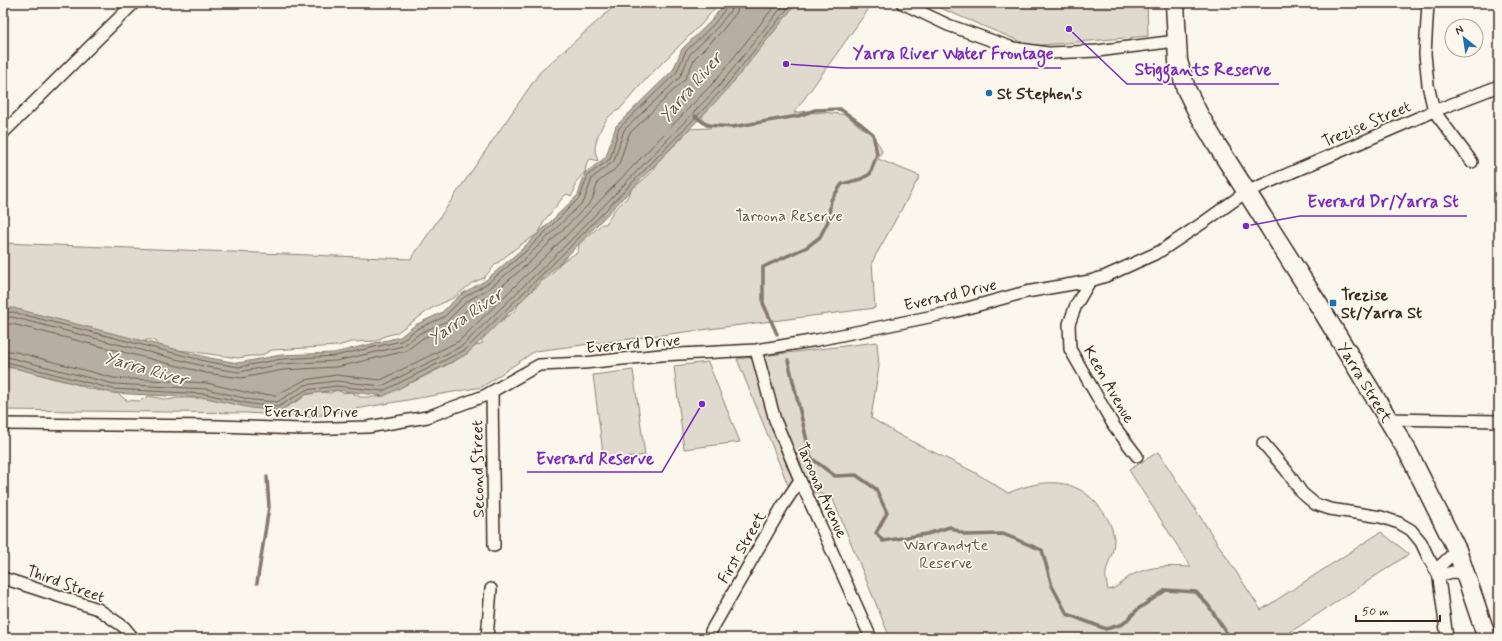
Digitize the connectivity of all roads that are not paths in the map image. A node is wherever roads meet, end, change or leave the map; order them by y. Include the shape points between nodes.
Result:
1 (134, 3) edge
2 (902, 3) edge
3 (1175, 3) edge
4 (1428, 3) edge
5 (1176, 41) junction
6 (1499, 86) edge
7 (1434, 112) junction
8 (3, 133) edge
9 (1472, 162) dead end
10 (1246, 192) junction
11 (1090, 281) junction
12 (756, 350) junction
13 (492, 392) junction
14 (1387, 419) junction
15 (1499, 421) edge
16 (3, 424) edge
17 (1263, 443) dead end
18 (1137, 456) dead end
19 (800, 480) junction
20 (494, 546) dead end
21 (1457, 550) junction
22 (1465, 573) junction
23 (1438, 576) junction
24 (3, 578) edge
25 (491, 589) dead end
26 (711, 631) dead end
27 (133, 638) edge
28 (487, 638) edge
29 (871, 638) edge
30 (1447, 638) edge
31 (1487, 638) edge

1 - 8 street
2 - 5 street via 948,25 1013,48 1048,53 1097,51
3 - 5 main road, Yarra Street
4 - 7 street via 1425,54
5 - 10 main road, Yarra Street via 1178,61 1186,89
6 - 7 street, Trezise Street
7 - 9 street
7 - 10 street, Trezise Street
10 - 11 street, Everard Drive via 1159,252
10 - 14 main road, Yarra Street via 1320,307
11 - 12 street, Everard Drive via 1026,292 954,312
11 - 18 street, Keen Avenue via 1069,324 1070,349 1114,426
12 - 13 street, Everard Drive via 539,365
12 - 19 street, Taroona Avenue via 775,420
13 - 16 street, Everard Drive via 427,417 368,427 300,429
13 - 20 street, Second Street
14 - 15 street
14 - 21 main road, Yarra Street via 1408,452
17 - 23 street via 1302,493 1315,504 1330,509 1381,517 1400,523 1411,530 1421,542
19 - 26 street, First Street
19 - 29 street, Taroona Avenue
21 - 22 main road, Yarra Street
21 - 23 street via 1439,567
22 - 23 street via 1452,572
22 - 31 main road, Yarra Street
23 - 30 street
24 - 27 street, Third Street via 98,609 124,627
25 - 28 street

